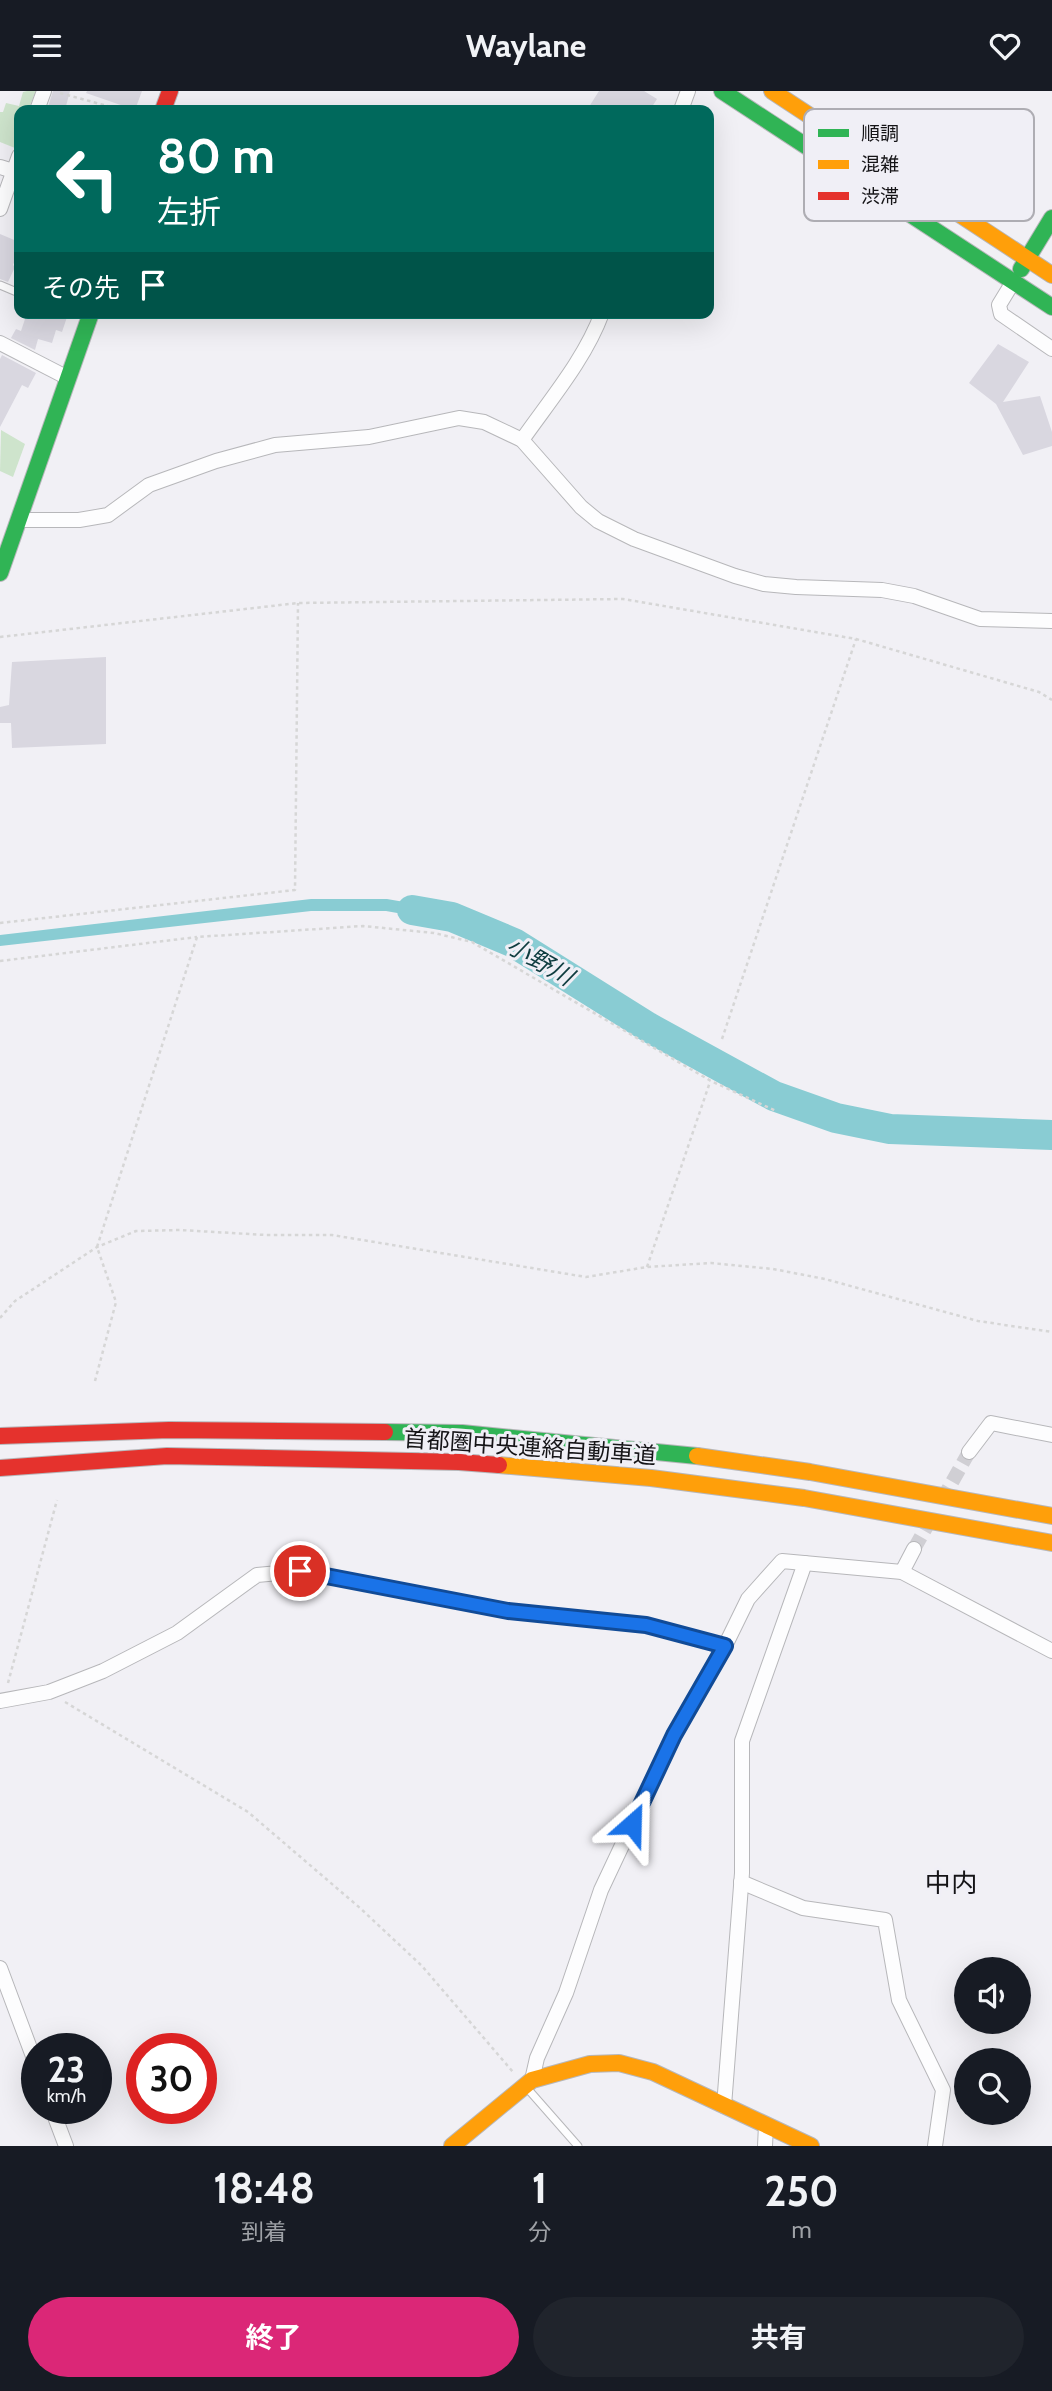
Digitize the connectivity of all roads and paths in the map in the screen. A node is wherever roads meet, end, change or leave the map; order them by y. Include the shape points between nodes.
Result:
1 (53, 91) edge
2 (722, 91) edge
3 (772, 91) edge
4 (104, 105) edge
5 (804, 112) edge
6 (804, 145) edge
7 (7, 169) edge
8 (0, 209) edge
9 (1052, 218) edge
10 (920, 221) edge
11 (969, 221) edge
12 (1027, 259) junction
13 (1052, 275) edge
14 (1013, 282) junction
15 (1052, 307) edge
16 (89, 319) edge
17 (600, 319) edge
18 (0, 343) edge
19 (1052, 349) edge
20 (68, 378) junction
21 (522, 440) junction
22 (19, 520) junction
23 (0, 573) edge
24 (299, 603) junction
25 (1052, 621) edge
26 (0, 637) edge
27 (856, 639) junction
28 (1052, 699) edge
29 (0, 923) edge
30 (197, 937) junction
31 (0, 961) edge
32 (722, 1039) dead end
33 (711, 1081) junction
34 (776, 1111) dead end
35 (97, 1247) junction
36 (646, 1267) junction
37 (0, 1318) edge
38 (1052, 1332) edge
39 (95, 1381) dead end
40 (0, 1436) edge
41 (1052, 1436) edge
42 (970, 1452) tunnel mouth
43 (0, 1468) edge
44 (57, 1500) dead end
45 (1052, 1516) edge
46 (1052, 1543) edge
47 (914, 1549) tunnel mouth
48 (805, 1563) junction
49 (902, 1573) junction
50 (725, 1646) junction
51 (1052, 1651) edge
52 (49, 1692) junction
53 (2, 1700) edge
54 (741, 1882) junction
55 (0, 1968) edge
56 (24, 2033) edge
57 (528, 2082) junction
58 (724, 2106) junction
59 (58, 2124) edge
60 (766, 2125) junction
61 (66, 2146) edge
62 (452, 2146) edge
63 (578, 2146) edge
64 (765, 2146) edge
65 (811, 2146) edge
66 (935, 2146) edge

1 - 4 path
2 - 6 main road
3 - 5 main road
7 - 8 street
9 - 12 main road
10 - 14 main road
11 - 12 main road
12 - 13 main road
12 - 14 main road
14 - 15 main road
14 - 19 street via 999,305 1001,314
16 - 20 main road
17 - 21 street via 568,375
18 - 20 street
20 - 22 main road
21 - 22 street via 484,422 459,418 369,437 275,445 149,485 108,515
21 - 25 street via 598,521 735,576 764,584 883,590 980,619
22 - 23 main road
24 - 26 path
24 - 27 path via 623,599
24 - 29 path via 296,890
27 - 28 path
27 - 32 path
30 - 31 path
30 - 33 path via 363,926 472,941
30 - 35 path
33 - 34 path
33 - 36 path
35 - 36 path via 136,1231 332,1235 586,1277
35 - 37 path via 15,1301
35 - 39 path via 116,1302
36 - 38 path via 711,1262 773,1269 978,1321
40 - 45 main road, 首都圏中央連絡自動車道 via 169,1430 462,1433 658,1451 810,1472
41 - 42 street via 991,1423
43 - 46 main road, 首都圏中央連絡自動車道 via 167,1456 459,1462 651,1478 792,1496
44 - 53 path
47 - 49 street
48 - 49 street
48 - 50 street via 782,1561 748,1599
48 - 54 street via 742,1741
49 - 51 street
50 - 52 street via 646,1625 508,1611 300,1571 257,1575 177,1633 103,1671
50 - 57 street via 674,1735 601,1890 566,1993
52 - 53 street
52 - 57 path via 248,1812 422,1966
54 - 58 street
54 - 66 street via 803,1908 885,1920 899,2000 943,2090
55 - 56 street
57 - 58 main road via 590,2064 619,2063 653,2072
57 - 62 main road
57 - 63 lane
58 - 60 main road
59 - 61 street
60 - 64 street
60 - 65 main road

